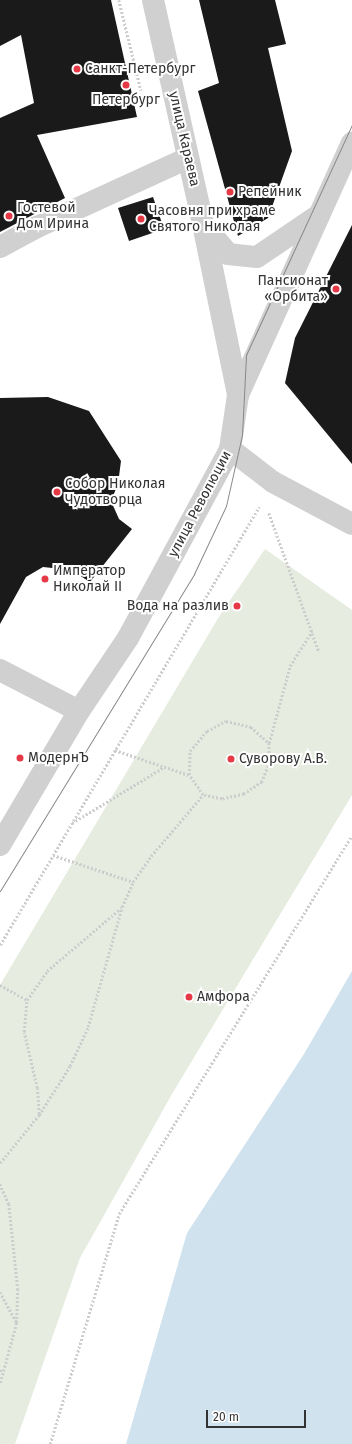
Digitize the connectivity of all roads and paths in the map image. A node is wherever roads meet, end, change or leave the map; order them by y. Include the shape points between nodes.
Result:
1 (119, 0) edge
2 (153, 0) edge
3 (142, 93) dead end
4 (352, 142) edge
5 (188, 158) junction
6 (319, 215) junction
7 (203, 224) junction
8 (0, 247) edge
9 (238, 395) junction
10 (230, 449) junction
11 (268, 490) junction
12 (352, 524) edge
13 (312, 631) junction
14 (319, 652) dead end
15 (0, 670) edge
16 (79, 711) junction
17 (268, 743) junction
18 (115, 750) junction
19 (164, 767) junction
20 (189, 775) junction
21 (203, 795) junction
22 (72, 824) junction
23 (352, 836) edge
24 (0, 845) edge
25 (53, 855) junction
26 (133, 882) junction
27 (122, 907) junction
28 (0, 945) edge
29 (0, 985) edge
30 (27, 1000) junction
31 (39, 1115) junction
32 (0, 1163) edge
33 (0, 1184) edge
34 (0, 1292) edge
35 (17, 1323) junction
36 (0, 1371) edge
37 (5, 1371) junction
38 (0, 1385) edge
39 (50, 1444) edge

1 - 3 path
2 - 5 street, улица Караева
4 - 6 street, улица Революции
5 - 7 street, улица Караева
5 - 8 street via 37,227
6 - 7 street via 257,257 228,254
6 - 9 street, улица Революции
7 - 9 street, улица Караева
9 - 10 street, улица Революции
10 - 11 street
10 - 16 street, улица Революции via 128,638
11 - 12 street
11 - 13 path
11 - 18 path
13 - 14 path
13 - 17 path via 290,666
15 - 16 street
16 - 24 street, улица Революции
17 - 20 path via 252,727 226,721 207,731 190,751
17 - 21 path via 270,762 262,782 244,794 222,799
18 - 19 path
18 - 22 path
19 - 20 path
19 - 22 path
20 - 21 path
21 - 26 path via 151,856
22 - 25 path
23 - 39 path via 119,1214
25 - 26 path
25 - 28 path
26 - 27 path
27 - 30 path via 47,971
27 - 31 path via 88,1027 70,1066
29 - 30 path
30 - 31 path via 24,1032 38,1088
31 - 32 path
33 - 35 path via 9,1204 18,1289
34 - 35 path
35 - 37 path
36 - 37 path
37 - 38 path

